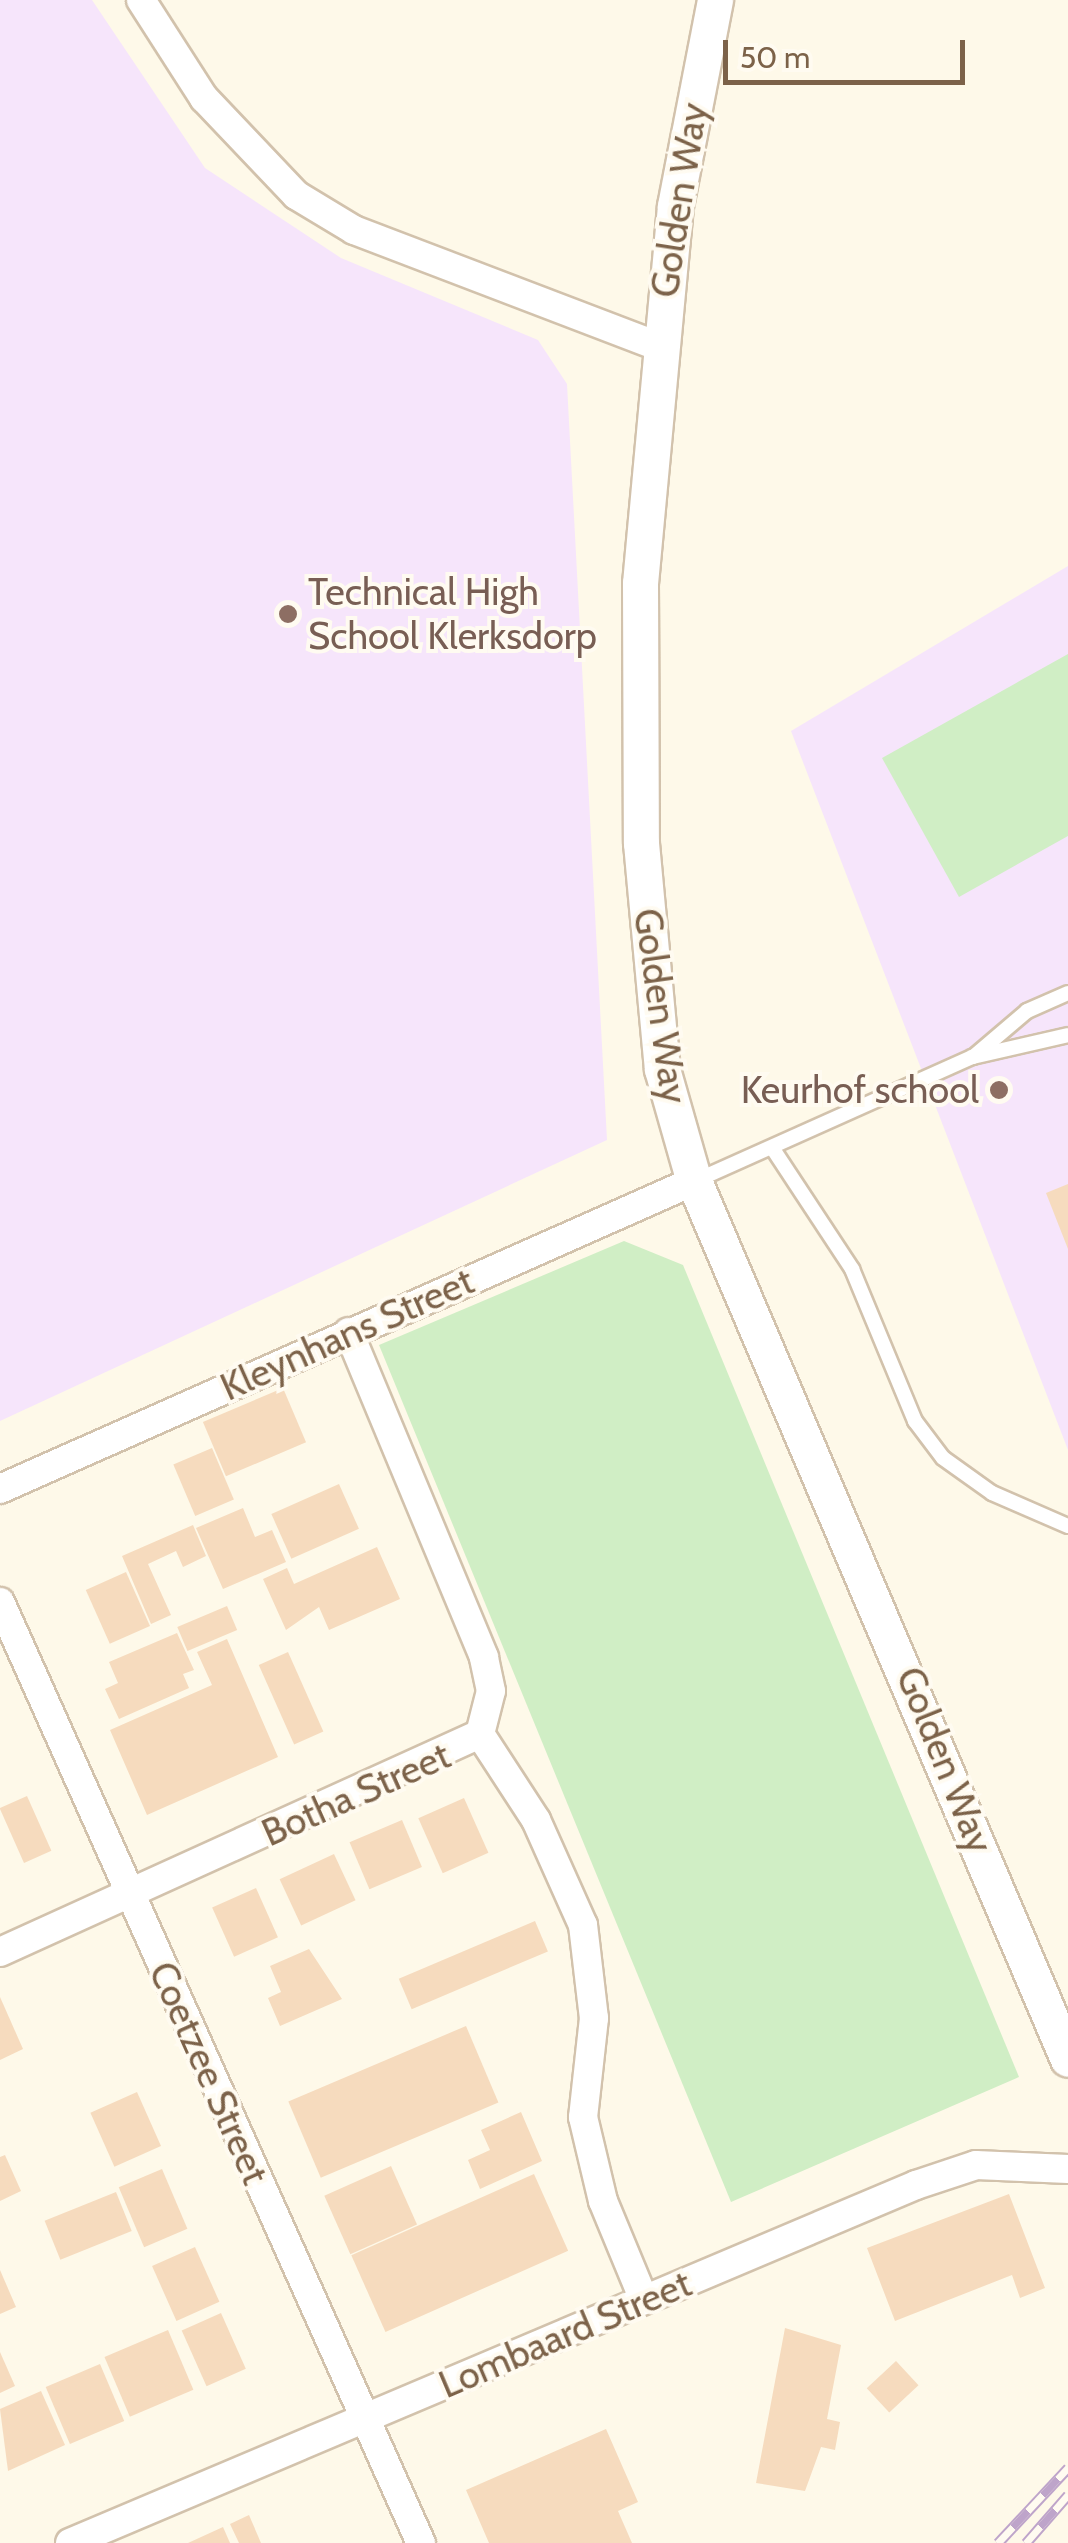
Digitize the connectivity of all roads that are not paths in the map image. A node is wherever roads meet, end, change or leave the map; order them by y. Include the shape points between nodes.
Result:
1 (141, 0) edge
2 (715, 0) edge
3 (657, 346) junction
4 (1068, 993) edge
5 (1068, 1035) edge
6 (972, 1057) junction
7 (773, 1149) junction
8 (694, 1181) junction
9 (349, 1332) junction
10 (0, 1490) edge
11 (1068, 1526) edge
12 (0, 1602) edge
13 (480, 1734) junction
14 (130, 1894) junction
15 (0, 1952) edge
16 (1068, 2059) edge
17 (1068, 2169) edge
18 (644, 2300) junction
19 (364, 2418) junction
20 (70, 2543) edge
21 (421, 2543) edge

1 - 3 street via 204,98 296,195 354,230
2 - 3 street, Golden Way
3 - 8 street, Golden Way via 640,583 641,842 662,1069
4 - 6 lane via 1027,1011
5 - 6 lane
6 - 7 lane
7 - 8 lane
7 - 11 lane via 852,1269 915,1422 943,1458 992,1493
8 - 9 street, Kleynhans Street
8 - 16 street, Golden Way
9 - 10 street, Kleynhans Street
9 - 13 street, Botha Street via 484,1656 492,1691
12 - 14 street, Coetzee Street
13 - 14 street, Botha Street
13 - 18 street via 536,1820 582,1926 594,2018 583,2117 603,2201
14 - 15 street, Botha Street
14 - 19 street, Coetzee Street
17 - 18 street, Lombaard Street via 976,2165
18 - 19 street, Lombaard Street
19 - 20 street, Lombaard Street
19 - 21 street, Coetzee Street

